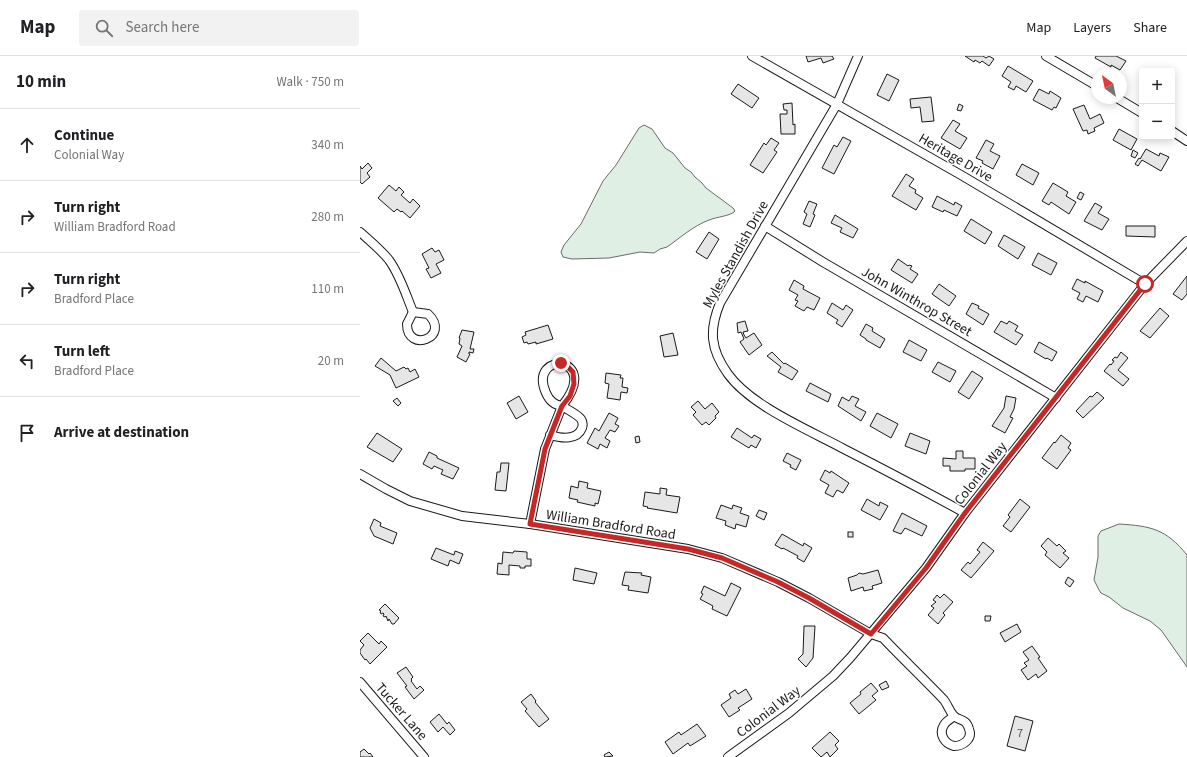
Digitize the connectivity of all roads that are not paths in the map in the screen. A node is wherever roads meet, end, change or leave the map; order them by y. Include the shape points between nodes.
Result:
1 (752, 56) edge
2 (858, 56) edge
3 (1046, 56) edge
4 (1091, 82) edge
5 (837, 104) junction
6 (1127, 104) edge
7 (1139, 111) edge
8 (1175, 134) edge
9 (1187, 141) edge
10 (765, 226) junction
11 (360, 232) edge
12 (1187, 241) edge
13 (1145, 284) junction
14 (413, 312) dead end
15 (1056, 398) junction
16 (562, 406) junction
17 (550, 435) junction
18 (360, 474) edge
19 (965, 513) junction
20 (530, 524) junction
21 (871, 634) junction
22 (360, 682) edge
23 (954, 716) dead end
24 (424, 757) edge
25 (728, 757) edge

1 - 5 street, Heritage Drive
2 - 5 street, Myles Standish Drive
3 - 4 street
5 - 10 street, Myles Standish Drive
5 - 13 street, Heritage Drive
6 - 7 street
8 - 9 street
10 - 15 street, John Winthrop Street
10 - 19 street, Myles Standish Drive via 720,303 713,321 714,346 728,374 746,393 764,406
11 - 14 street via 390,261
12 - 13 street, Colonial Way
13 - 15 street, Colonial Way
15 - 19 street, Colonial Way
16 - 16 street via 550,400 542,383 546,370 558,363 569,367 574,378 572,392
16 - 17 street
16 - 17 street via 580,418 582,429 577,435 568,438
17 - 20 street
18 - 20 street, William Bradford Road via 410,501 442,511 472,518
19 - 21 street, Colonial Way via 926,568
20 - 21 street, William Bradford Road via 688,549 722,558 778,582
21 - 23 street, William Bradford Road via 883,638 944,701
21 - 25 street, Colonial Way via 839,669 805,700
22 - 24 street, Tucker Lane

